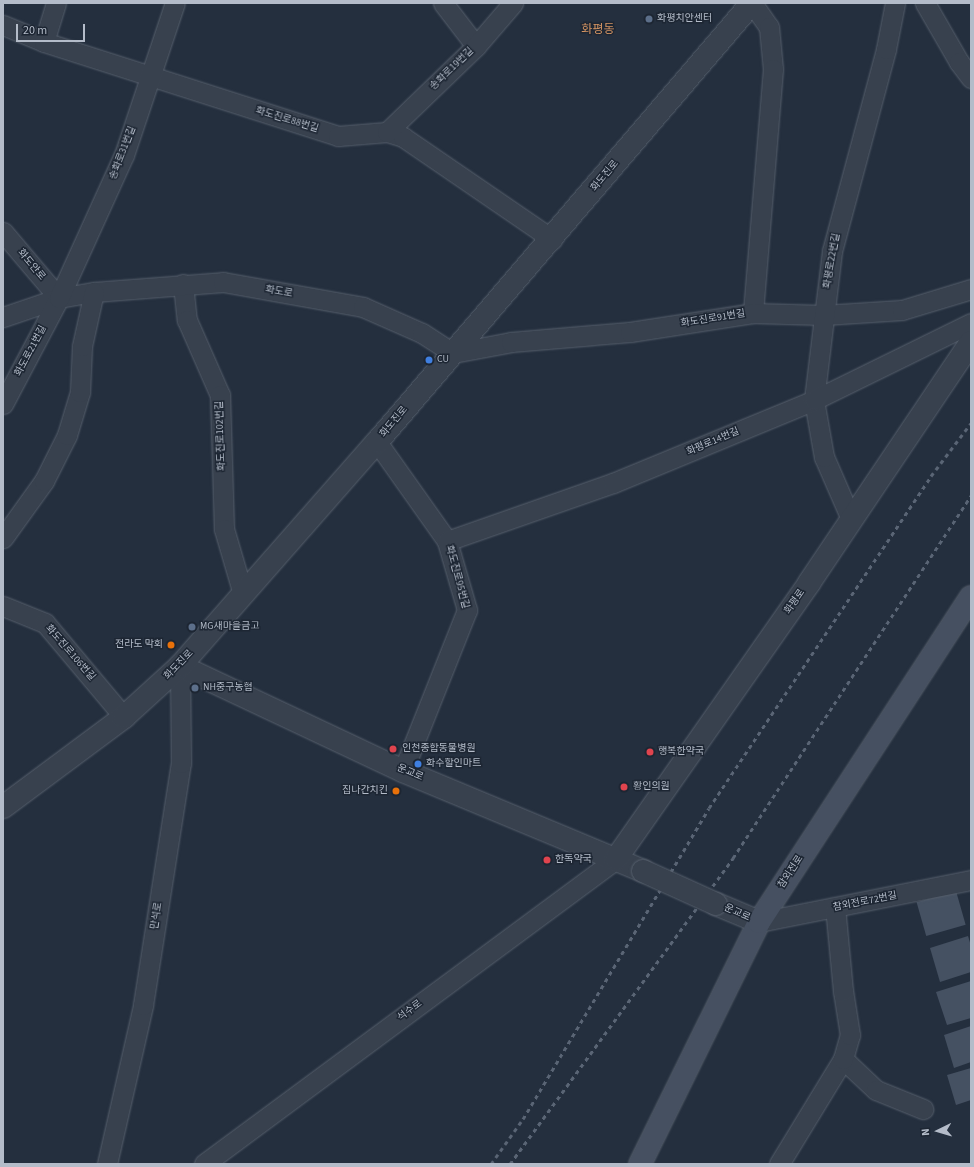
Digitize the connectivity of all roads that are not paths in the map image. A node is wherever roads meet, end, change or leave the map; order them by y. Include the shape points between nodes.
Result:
1 (56, 3) edge
2 (175, 3) edge
3 (443, 3) edge
4 (513, 3) edge
5 (752, 3) edge
6 (895, 3) edge
7 (925, 3) edge
8 (3, 25) edge
9 (44, 42) junction
10 (476, 46) junction
11 (150, 77) junction
12 (971, 78) edge
13 (387, 132) junction
14 (3, 232) edge
15 (552, 239) junction
16 (183, 284) junction
17 (971, 289) edge
18 (94, 292) junction
19 (59, 298) junction
20 (753, 313) junction
21 (824, 315) junction
22 (3, 317) edge
23 (971, 323) edge
24 (971, 342) edge
25 (453, 353) junction
26 (814, 400) junction
27 (3, 404) edge
28 (377, 442) junction
29 (851, 519) junction
30 (3, 538) edge
31 (447, 541) junction
32 (243, 594) junction
33 (971, 597) edge
34 (3, 606) edge
35 (180, 666) junction
36 (124, 716) junction
37 (403, 771) junction
38 (3, 807) edge
39 (616, 859) junction
40 (971, 880) edge
41 (836, 907) junction
42 (758, 922) junction
43 (843, 1059) junction
44 (923, 1109) dead end
45 (107, 1164) edge
46 (204, 1164) edge
47 (640, 1164) edge
48 (779, 1164) edge

1 - 9 street
2 - 11 street, 송화로31번길
3 - 10 street
4 - 10 street, 송화로19번길
5 - 15 street, 화도진로
5 - 20 street via 769,26 773,69
6 - 21 street, 화평로22번길 via 886,50 832,251
7 - 12 street
8 - 9 street, 화도진로88번길
9 - 11 street, 화도진로88번길
10 - 13 street, 송화로19번길
11 - 13 street, 화도진로88번길 via 338,136
11 - 19 street, 송화로31번길 via 124,155
13 - 15 street, 화도진로88번길 via 403,137
14 - 19 street, 화도안로
15 - 25 street, 화도진로
16 - 18 street, 화도로
16 - 25 street, 화도로 via 223,282 363,307 422,333
16 - 32 street, 화도진로102번길 via 186,320 220,395 224,530
17 - 21 street, 화도진로91번길 via 902,310
18 - 19 street, 화도로
18 - 30 street via 82,346 80,392 67,436 44,481
19 - 22 street, 화도로
19 - 27 street, 화도로21번길
20 - 21 street, 화도진로91번길
20 - 25 street, 화도진로91번길 via 630,332 511,342
21 - 26 street, 화평로22번길
23 - 26 street, 화평로14번길
24 - 29 street, 화평로
25 - 28 street, 화도진로
26 - 29 street, 화평로22번길 via 824,457
26 - 31 street, 화평로14번길 via 613,483
28 - 31 street, 화도진로95번길
28 - 32 street, 화도진로
29 - 39 street, 화평로
31 - 37 street, 화도진로95번길 via 467,610
32 - 35 street, 화도진로
33 - 42 main road, 참외전로
34 - 36 street, 화도진로106번길 via 46,623
35 - 36 street, 화도진로
35 - 37 street, 운교로
35 - 45 street, 만석로 via 181,763 143,1005
36 - 38 street, 화도진로
37 - 39 street, 운교로
39 - 42 street, 운교로, bridge
39 - 46 street, 석수로
40 - 41 street, 참외전로72번길
41 - 42 street, 참외전로72번길
41 - 43 street via 843,991 850,1034
42 - 47 main road, 참외전로
43 - 44 street via 876,1090
43 - 48 street

